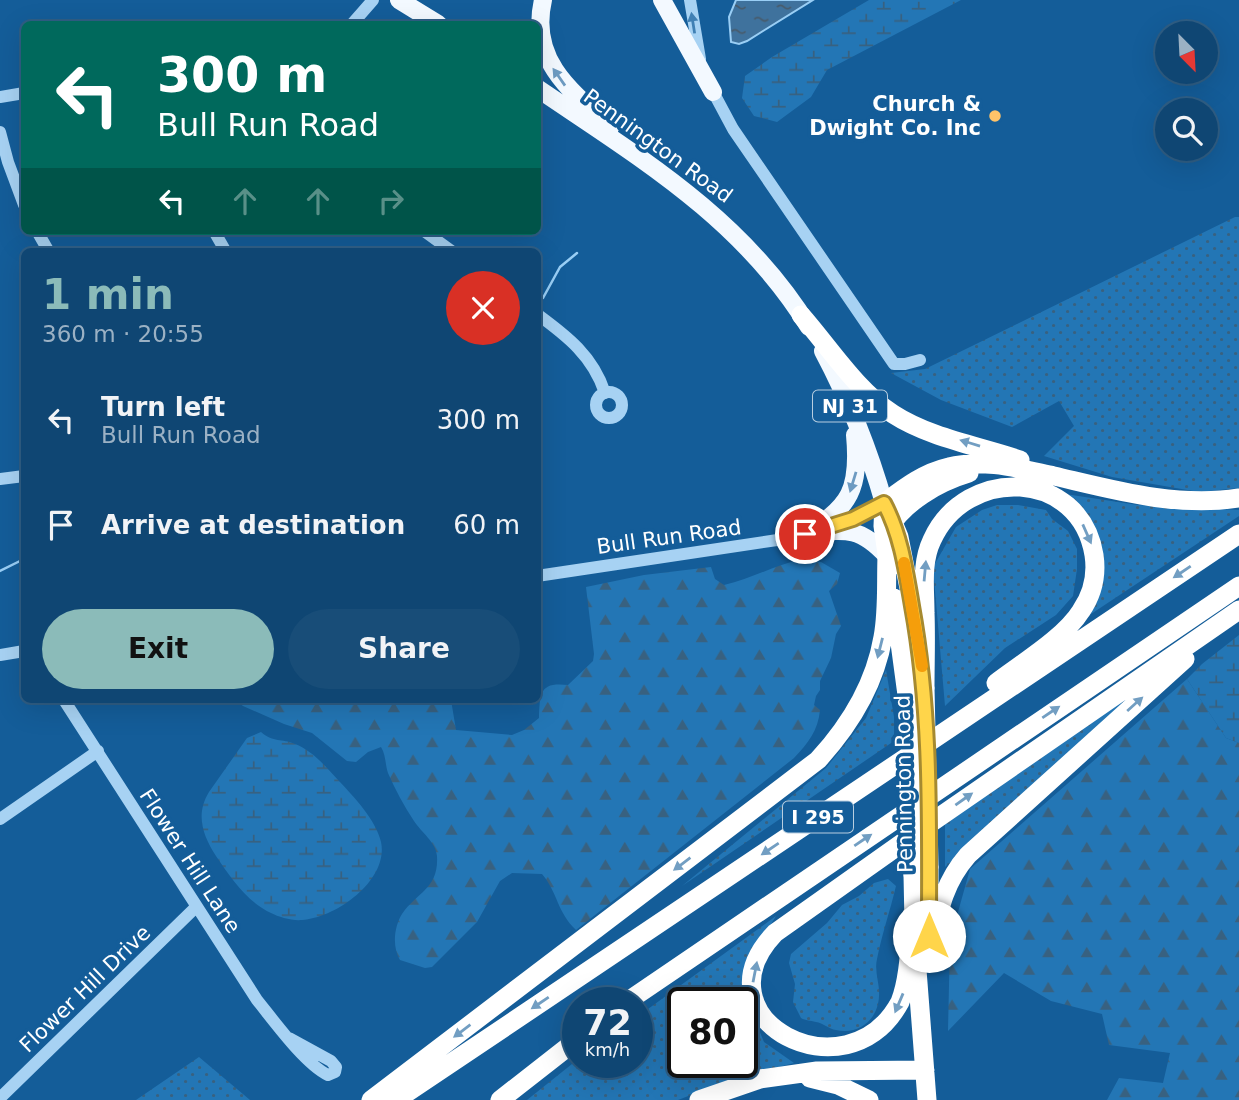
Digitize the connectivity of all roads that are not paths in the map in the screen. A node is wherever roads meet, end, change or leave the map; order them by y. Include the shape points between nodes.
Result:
1 (373, 0) edge
2 (399, 0) edge
3 (662, 0) edge
4 (690, 0) edge
5 (542, 3) edge
6 (355, 21) edge
7 (433, 21) edge
8 (541, 91) edge
9 (713, 92) junction
10 (21, 94) edge
11 (0, 97) edge
12 (0, 132) edge
13 (683, 188) junction
14 (21, 197) edge
15 (430, 235) edge
16 (447, 248) edge
17 (801, 315) junction
18 (541, 317) edge
19 (920, 360) dead end
20 (605, 393) dead end
21 (853, 414) junction
22 (21, 476) edge
23 (0, 479) edge
24 (1104, 487) junction
25 (1239, 498) edge
26 (889, 512) junction
27 (805, 534) junction
28 (1239, 534) edge
29 (886, 547) junction
30 (541, 575) edge
31 (1239, 586) edge
32 (1239, 612) edge
33 (21, 651) edge
34 (0, 654) edge
35 (916, 692) junction
36 (66, 703) edge
37 (97, 751) junction
38 (0, 818) edge
39 (816, 818) junction
40 (921, 871) junction
41 (197, 907) junction
42 (913, 912) junction
43 (929, 958) junction
44 (649, 987) edge
45 (289, 1038) dead end
46 (562, 1052) edge
47 (925, 1070) junction
48 (760, 1079) junction
49 (0, 1098) edge
50 (371, 1100) edge
51 (396, 1100) edge
52 (500, 1100) edge
53 (699, 1100) edge
54 (869, 1100) edge
55 (927, 1100) edge

1 - 6 street
2 - 7 main road
3 - 9 main road
9 -> 4 street via 698,52
13 -> 5 main road via 564,84 545,50
8 - 13 main road, Pennington Road / NJ 31
9 - 19 street via 733,129 894,364
10 - 11 street
12 - 14 street
13 - 17 main road, Pennington Road / NJ 31 via 750,248
15 - 16 street
17 - 21 main road, Pennington Road / NJ 31
24 -> 17 highway via 902,419 864,388
18 - 20 street via 580,348
21 - 26 main road, Pennington Road / NJ 31
21 -> 27 main road via 857,465 851,489 836,514
22 - 23 street
24 - 25 highway via 1179,500
24 - 26 highway via 976,464 943,468 907,485
26 - 27 street, Bull Run Road
26 - 29 highway, Pennington Road / NJ 31
26 - 35 highway, Pennington Road / NJ 31 via 908,581
27 - 29 main road via 844,529
27 - 30 street, Bull Run Road
28 -> 39 highway, I 295
29 - 35 highway, Pennington Road / NJ 31
29 -> 50 highway via 885,622 875,666 852,718 818,760
44 -> 31 highway, I 295
42 -> 32 highway via 901,999 888,1024 868,1045 844,1057 817,1059 789,1049 768,1032 756,1007 753,981 761,951 775,933
43 -> 32 highway via 942,897 968,855
33 - 34 street
35 -> 39 highway via 924,570 941,525 961,504 992,489 1023,487 1060,501 1081,521 1092,547 1093,583 1080,613 1052,640
35 - 40 highway, Pennington Road / NJ 31, bridge via 912,779
36 - 37 street, Flower Hill Lane
37 - 38 street
37 - 41 street, Flower Hill Lane
39 -> 51 highway, I 295
40 - 42 highway, Pennington Road / NJ 31
40 - 43 highway, Pennington Road / NJ 31
41 - 45 street, Flower Hill Lane via 257,1000
41 - 49 street, Flower Hill Drive
42 - 47 highway, Pennington Road / NJ 31
43 - 47 highway, Pennington Road / NJ 31
46 - 52 highway
47 - 48 highway via 817,1071
47 - 55 highway, Pennington Road / NJ 31
48 - 53 highway
48 - 54 highway via 820,1080

